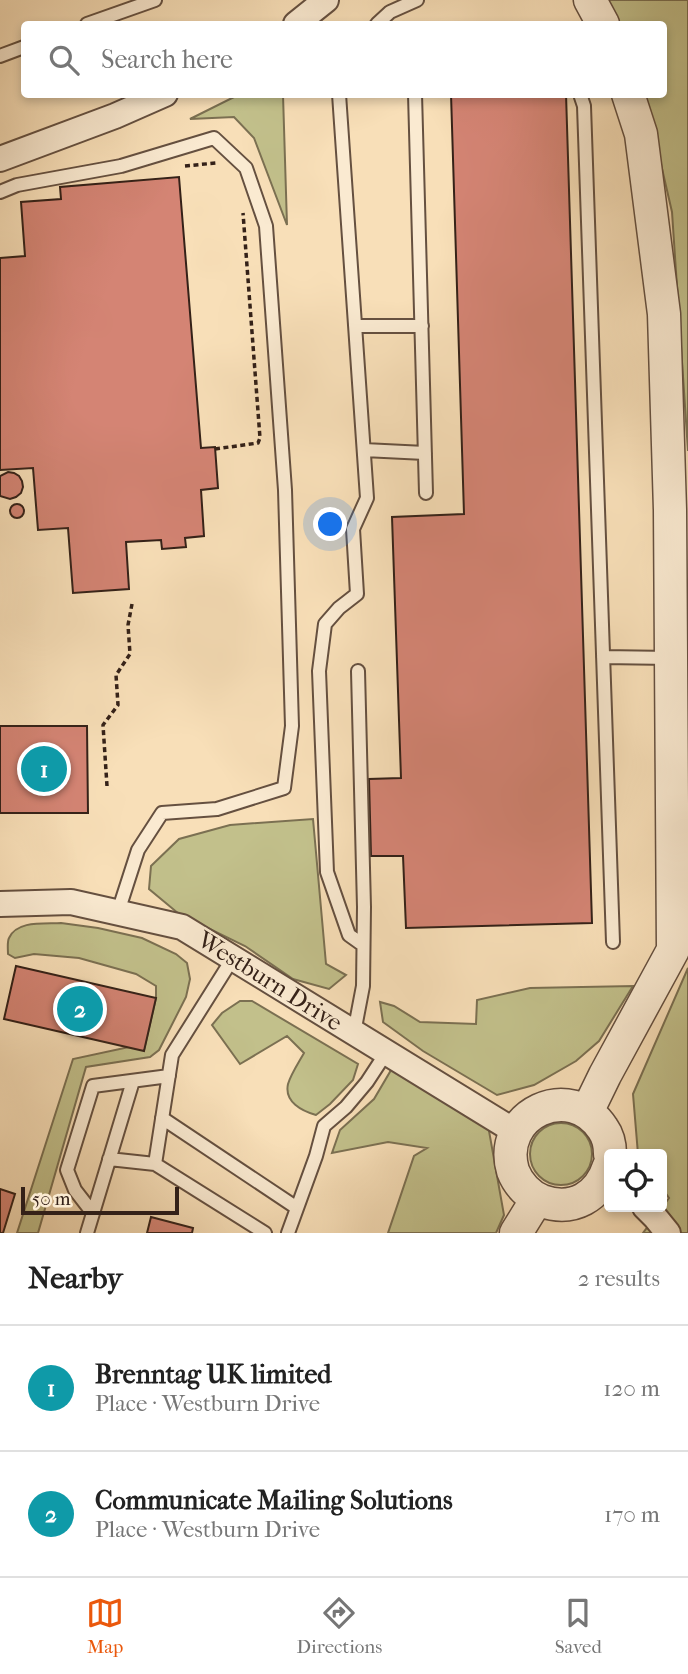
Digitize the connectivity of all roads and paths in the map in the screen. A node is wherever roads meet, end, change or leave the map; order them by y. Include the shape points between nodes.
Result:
1 (155, 0) edge
2 (326, 0) edge
3 (417, 0) edge
4 (590, 0) edge
5 (96, 21) edge
6 (300, 21) edge
7 (380, 21) edge
8 (601, 21) edge
9 (21, 48) edge
10 (0, 56) edge
11 (156, 98) edge
12 (339, 98) edge
13 (415, 98) edge
14 (581, 98) edge
15 (629, 98) edge
16 (0, 159) edge
17 (227, 162) dead end
18 (176, 166) dead end
19 (0, 192) edge
20 (242, 203) dead end
21 (355, 326) junction
22 (422, 326) junction
23 (215, 449) dead end
24 (364, 450) junction
25 (425, 453) junction
26 (426, 493) dead end
27 (132, 604) dead end
28 (603, 657) junction
29 (671, 658) junction
30 (358, 671) dead end
31 (107, 786) dead end
32 (0, 904) edge
33 (118, 912) junction
34 (613, 942) dead end
35 (363, 945) junction
36 (233, 958) junction
37 (354, 1033) junction
38 (386, 1053) junction
39 (169, 1076) junction
40 (133, 1081) junction
41 (587, 1112) junction
42 (162, 1118) junction
43 (516, 1132) junction
44 (610, 1149) edge
45 (109, 1159) junction
46 (155, 1164) junction
47 (604, 1178) edge
48 (537, 1199) junction
49 (297, 1208) junction
50 (92, 1212) junction
51 (650, 1212) edge
52 (87, 1233) edge
53 (265, 1233) edge
54 (288, 1233) edge
55 (516, 1233) edge
56 (668, 1233) edge

1 - 5 lane
2 - 6 street
3 - 7 lane
4 - 8 street
9 - 10 lane
11 - 16 street
12 - 21 lane
13 - 22 lane
14 - 28 lane
15 - 29 street via 641,134 664,314
17 - 18 path
19 - 33 lane via 121,166 214,138 246,168 266,226 285,491 292,726 284,788 217,809 162,813 138,850
20 - 23 path via 260,438 258,443
21 - 22 lane
21 - 24 lane
22 - 25 lane
24 - 25 lane
24 - 35 lane via 367,498 353,528 357,594 325,624 319,671 327,872 349,935
25 - 26 lane
27 - 31 path via 130,654 116,675 118,705 103,725
28 - 29 lane
28 - 34 lane
29 - 41 street via 673,950
30 - 35 lane
32 - 33 street, Westburn Drive via 71,902
33 - 36 street, Westburn Drive via 182,926
35 - 37 lane via 363,986
36 - 37 street, Westburn Drive
36 - 39 lane via 172,1055
37 - 38 street, Westburn Drive
38 - 43 street, Westburn Drive
38 - 49 lane via 346,1107 324,1126
39 - 40 lane
39 - 42 lane
40 - 45 lane
40 - 50 lane via 93,1086 66,1170
41 - 43 street via 555,1105 539,1109
41 - 44 street via 598,1121
42 - 46 lane
42 - 49 lane
43 - 48 street via 511,1147 515,1177
45 - 46 lane
45 - 50 lane
46 - 53 lane
47 - 48 street via 597,1190 568,1205
48 - 55 street
49 - 54 lane
50 - 52 lane
51 - 56 street

